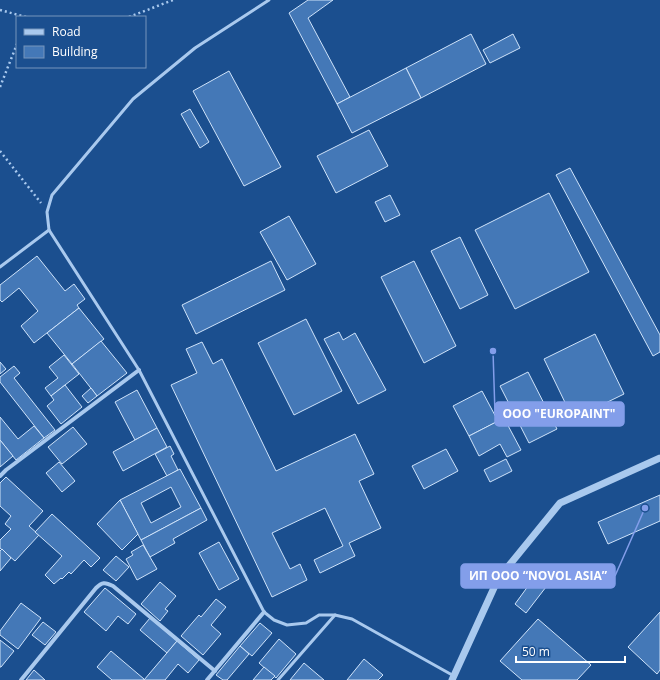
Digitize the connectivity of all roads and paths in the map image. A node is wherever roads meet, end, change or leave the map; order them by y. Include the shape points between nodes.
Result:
1 (174, 0) edge
2 (269, 0) edge
3 (0, 10) edge
4 (22, 16) edge
5 (132, 16) edge
6 (16, 47) edge
7 (0, 87) edge
8 (0, 151) edge
9 (47, 212) junction
10 (49, 230) junction
11 (0, 267) edge
12 (140, 370) junction
13 (660, 458) edge
14 (0, 476) edge
15 (264, 612) junction
16 (335, 615) junction
17 (215, 671) junction
18 (453, 678) edge
19 (21, 680) edge
20 (207, 680) edge
21 (278, 680) edge

1 - 5 path
2 - 9 lane via 195,48 133,99 52,195
3 - 4 path
6 - 7 path
8 - 9 path
9 - 10 lane
10 - 11 lane
10 - 12 lane
12 - 14 street
12 - 15 lane
13 - 18 street via 560,503 498,579
15 - 16 lane via 274,620 288,625 306,623 319,616
15 - 17 street
16 - 18 lane via 352,619
16 - 21 lane
17 - 19 street via 107,583 96,588
17 - 20 street

